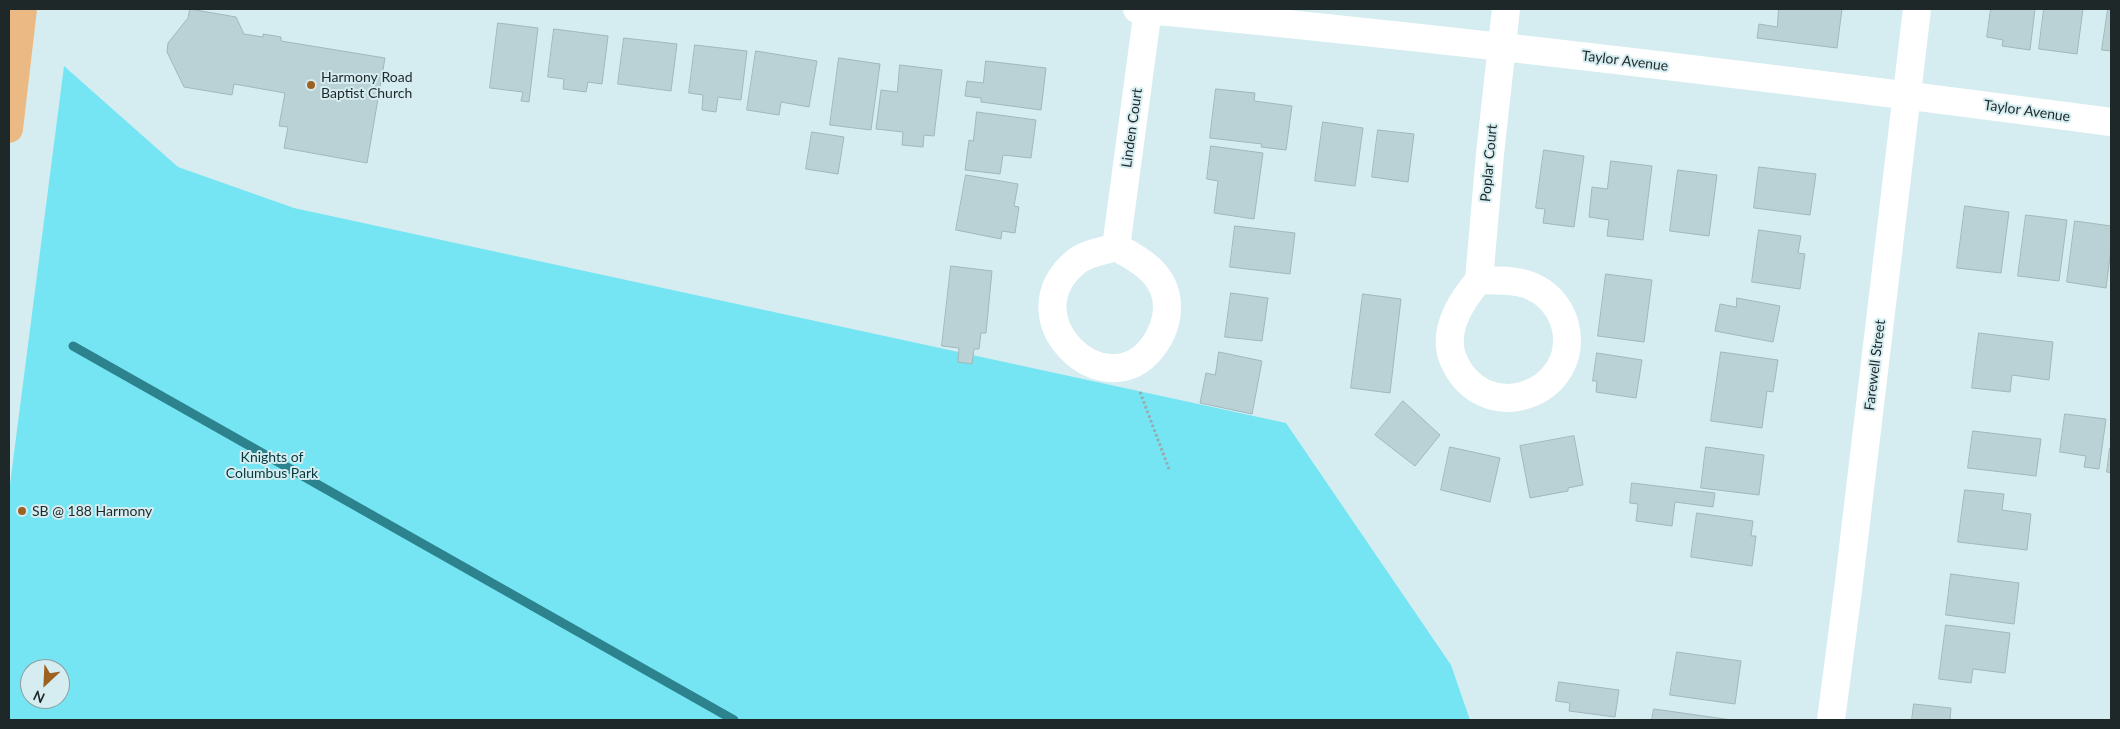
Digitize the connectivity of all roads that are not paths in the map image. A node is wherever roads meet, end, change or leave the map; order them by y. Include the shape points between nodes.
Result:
1 (23, 9) edge
2 (1144, 9) edge
3 (1506, 9) edge
4 (1918, 9) edge
5 (1501, 46) junction
6 (1906, 95) junction
7 (2111, 122) edge
8 (9, 130) edge
9 (1116, 247) junction
10 (1479, 280) junction
11 (1831, 720) edge

1 - 8 main road
2 - 5 street, Taylor Avenue
2 - 9 street, Linden Court
3 - 5 street, Poplar Court
4 - 6 street, Farewell Street
5 - 6 street, Taylor Avenue
5 - 10 street, Poplar Court
6 - 7 street, Taylor Avenue
6 - 11 street, Farewell Street
9 - 9 street via 1149,266 1161,282 1167,300 1167,319 1160,337 1138,362 1112,368 1078,356 1064,344 1055,327 1052,308 1055,290 1064,273 1078,260
10 - 10 street via 1535,287 1551,299 1562,316 1568,336 1565,356 1554,378 1525,397 1505,399 1487,395 1464,378 1451,354 1450,335 1454,317 1467,293

